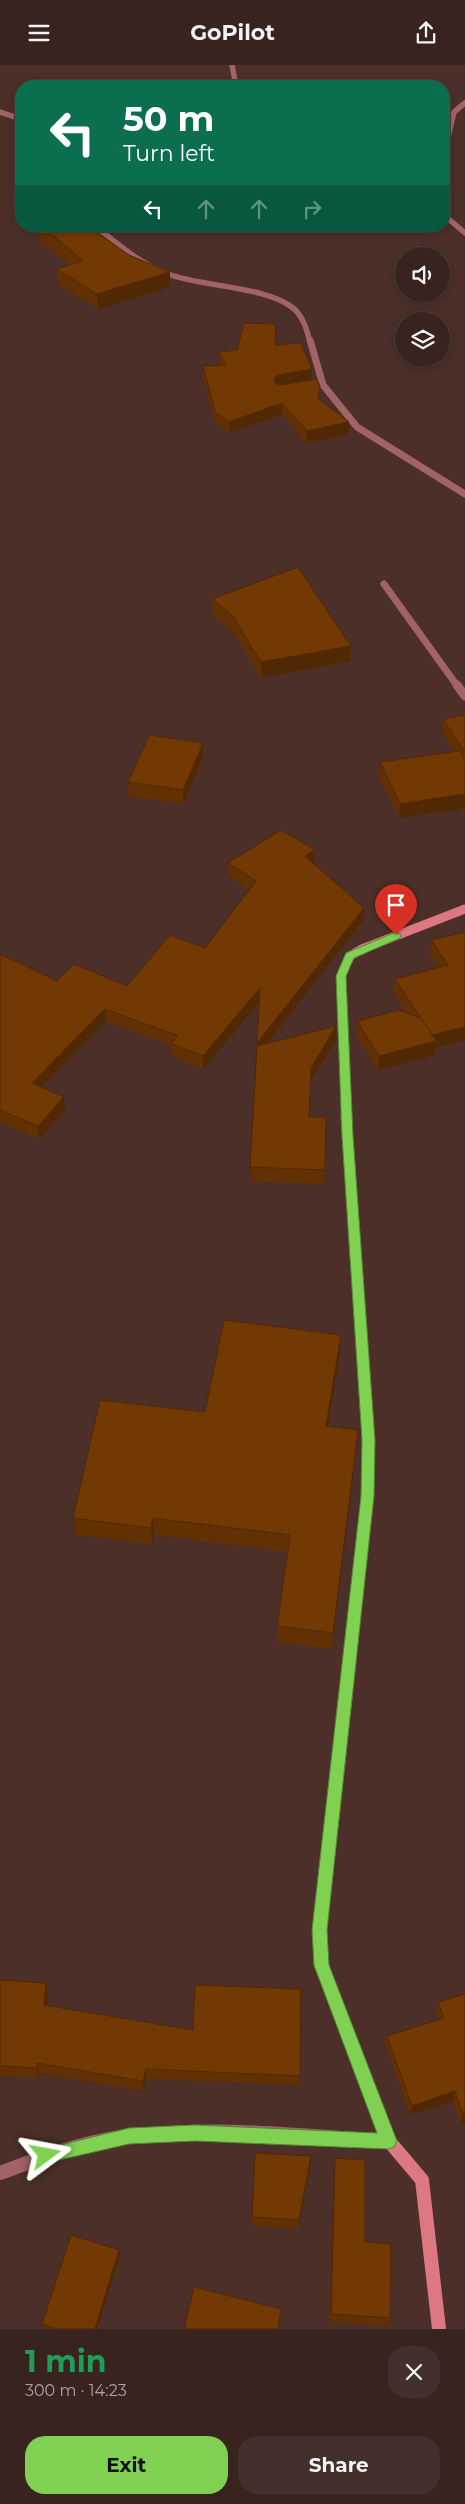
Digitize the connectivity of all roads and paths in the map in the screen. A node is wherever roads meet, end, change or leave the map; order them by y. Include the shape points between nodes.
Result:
1 (232, 65) edge
2 (235, 80) edge
3 (465, 103) edge
4 (0, 112) edge
5 (15, 117) edge
6 (450, 129) edge
7 (450, 220) edge
8 (103, 232) edge
9 (465, 233) edge
10 (323, 384) junction
11 (314, 385) edge
12 (465, 495) edge
13 (384, 583) dead end
14 (465, 696) edge
15 (465, 909) edge
16 (388, 2141) junction
17 (0, 2173) edge
18 (439, 2329) edge

1 - 2 street
3 - 6 street via 454,112
4 - 5 street
7 - 9 street
8 - 10 street via 146,265 164,273 274,299 291,307 301,315
10 - 11 street
10 - 12 street via 363,432
13 - 14 street
15 - 16 street via 362,949 350,956 341,976 347,1136 369,1440 367,1496 320,1930 321,1965
16 - 17 street via 195,2133 129,2136 46,2155
16 - 18 street via 422,2180

